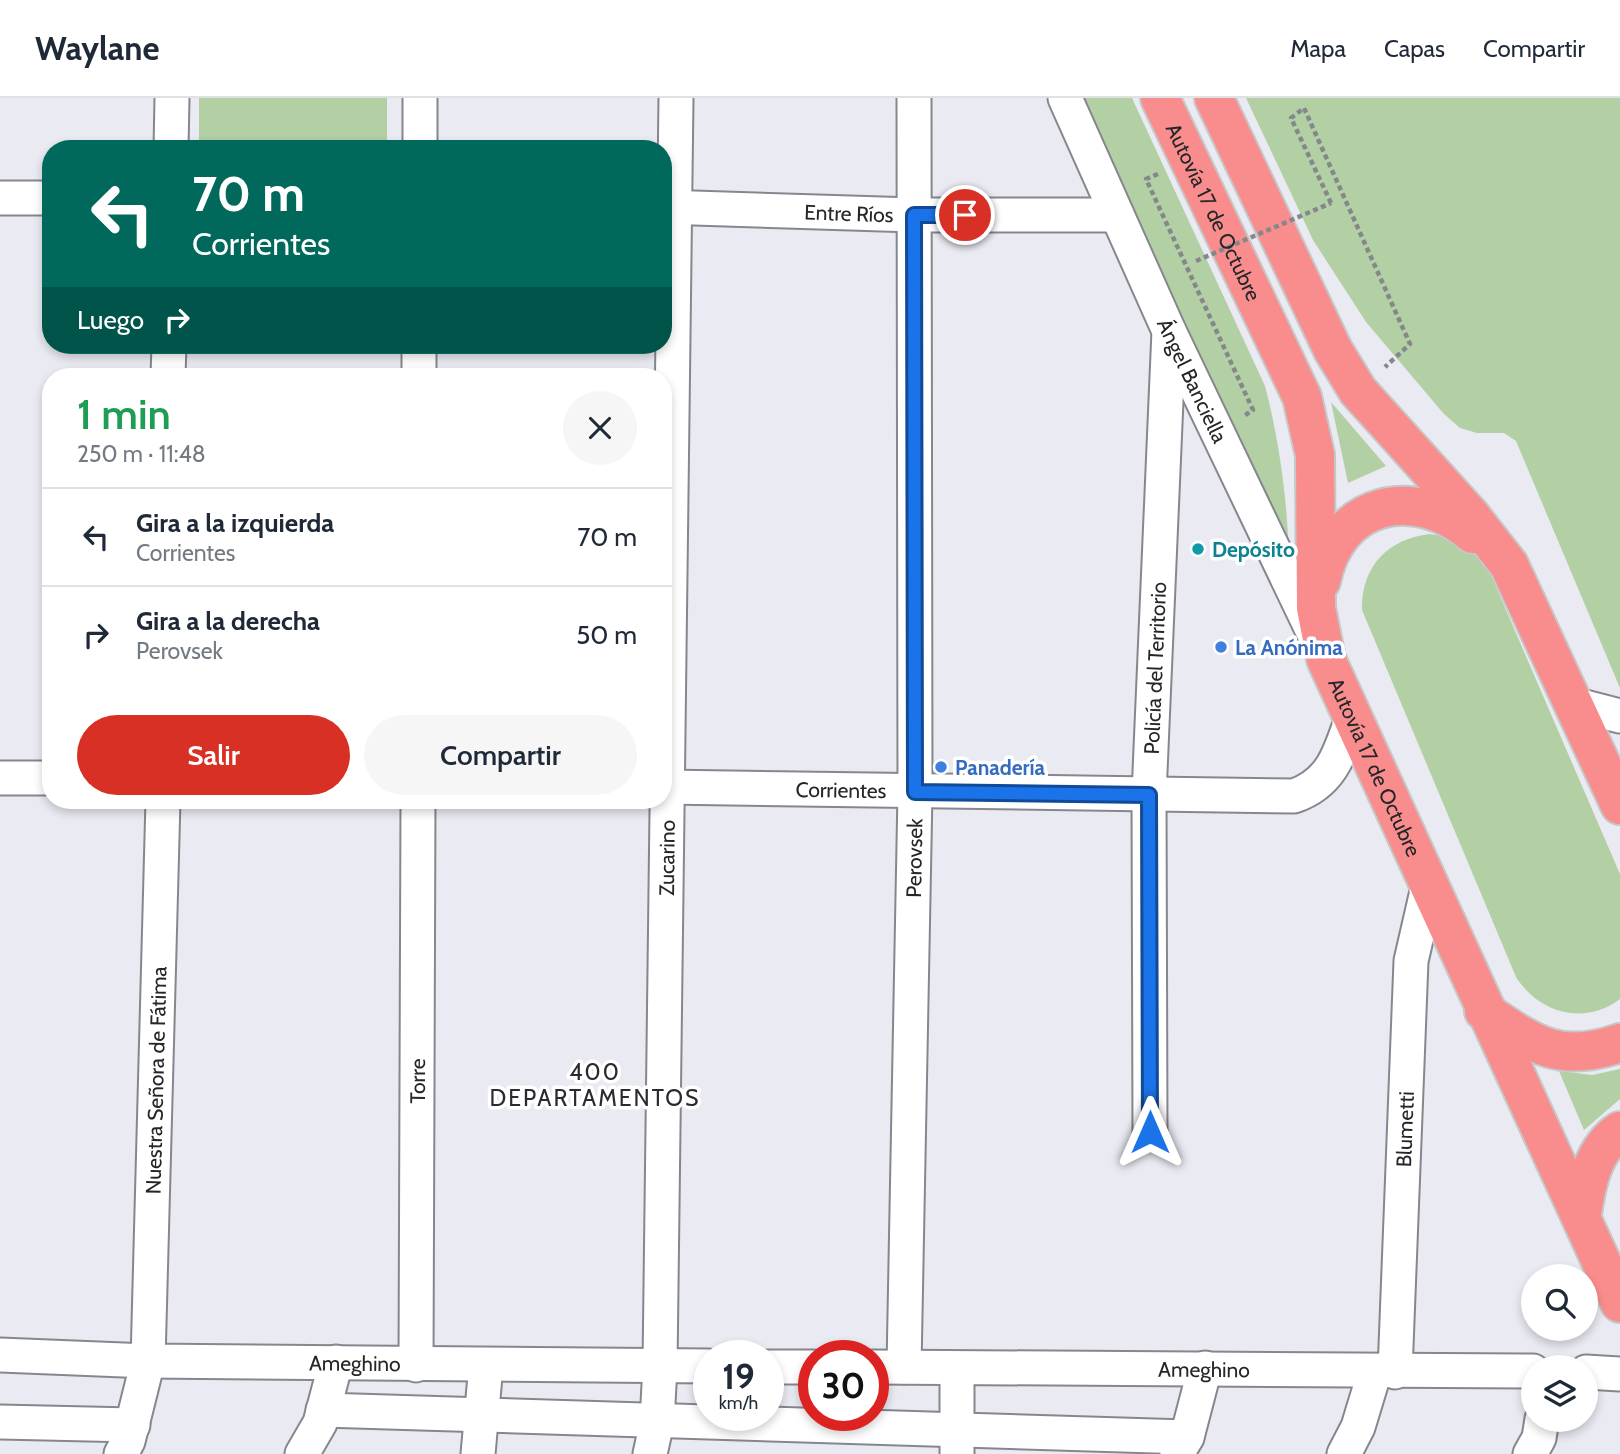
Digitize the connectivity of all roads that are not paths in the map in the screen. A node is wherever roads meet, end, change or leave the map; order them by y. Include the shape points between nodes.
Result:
1 (172, 98) edge
2 (420, 98) edge
3 (676, 98) edge
4 (914, 98) edge
5 (1065, 98) edge
6 (1160, 98) edge
7 (1214, 98) edge
8 (171, 140) edge
9 (420, 140) edge
10 (672, 160) edge
11 (0, 198) edge
12 (42, 198) edge
13 (672, 207) edge
14 (914, 215) junction
15 (1117, 215) junction
16 (1169, 331) junction
17 (1509, 565) junction
18 (1316, 608) junction
19 (1326, 659) junction
20 (1573, 704) junction
21 (1620, 716) edge
22 (1352, 718) junction
23 (0, 778) edge
24 (42, 778) edge
25 (672, 787) edge
26 (915, 792) junction
27 (1149, 795) junction
28 (1620, 805) edge
29 (163, 809) edge
30 (418, 809) edge
31 (665, 809) edge
32 (1428, 887) junction
33 (1484, 1011) junction
34 (1620, 1043) edge
35 (1620, 1131) edge
36 (1150, 1132) dead end
37 (1582, 1214) junction
38 (1620, 1303) edge
39 (0, 1355) edge
40 (148, 1361) junction
41 (336, 1362) junction
42 (416, 1365) junction
43 (486, 1365) junction
44 (660, 1366) junction
45 (693, 1366) edge
46 (889, 1367) edge
47 (1205, 1368) junction
48 (957, 1369) junction
49 (1385, 1371) junction
50 (1521, 1371) edge
51 (1598, 1373) edge
52 (1620, 1374) edge
53 (323, 1410) junction
54 (483, 1416) junction
55 (0, 1422) edge
56 (657, 1422) junction
57 (1540, 1432) edge
58 (127, 1439) edge
59 (957, 1441) edge
60 (1182, 1446) edge
61 (302, 1454) edge
62 (478, 1454) edge
63 (650, 1454) edge
64 (1343, 1454) edge
65 (1530, 1454) edge

1 - 8 street
2 - 9 street
3 - 10 street, Zucarino
4 - 14 street, Perovsek
5 - 15 street, Ángel Banciella
6 - 18 highway, Autovía 17 de Octubre via 1302,397 1315,455
7 - 17 highway via 1333,350 1358,391
11 - 12 street
13 - 14 street, Entre Ríos
14 - 15 street, Entre Ríos
14 - 26 street, Perovsek
15 - 16 street, Ángel Banciella
16 - 19 street, Ángel Banciella
16 - 27 street, Policía del Territorio
17 - 18 highway via 1466,528 1434,510 1410,503 1391,507 1366,515 1345,529 1325,562
17 - 20 highway
18 - 19 highway, Autovía 17 de Octubre
19 - 22 highway, Autovía 17 de Octubre
20 - 21 street
20 - 28 highway
22 - 27 street, Corrientes via 1339,758 1328,776 1310,790 1294,796
22 - 32 highway, Autovía 17 de Octubre
23 - 24 street
25 - 26 street, Corrientes
26 - 27 street, Corrientes
26 - 46 street, Perovsek
27 - 36 street, Policía del Territorio
29 - 40 street, Nuestra Señora de Fátima
30 - 42 street, Torre
31 - 44 street, Zucarino
32 - 33 highway, Autovía 17 de Octubre
32 - 49 street, Blumetti via 1411,961
33 - 34 highway via 1520,1035 1565,1054 1592,1053
33 - 37 highway, Autovía 17 de Octubre
35 - 37 highway via 1598,1156 1586,1179
37 - 38 highway, Autovía 17 de Octubre
39 - 40 street, Ameghino
40 - 41 street, Ameghino
40 - 58 street, Nuestra Señora de Fátima
41 - 42 street, Ameghino
41 - 53 street
42 - 43 street, Ameghino
43 - 44 street, Ameghino
43 - 54 street
44 - 45 street, Ameghino
44 - 56 street, Zucarino
46 - 48 street, Ameghino
47 - 48 street, Ameghino
47 - 49 street, Ameghino
47 - 60 street
48 - 59 street
49 - 50 street, Ameghino
49 - 64 street, Blumetti
51 - 52 street
53 - 54 street
53 - 61 street
54 - 56 street
54 - 62 street
55 - 58 street
56 - 59 street
56 - 63 street, Zucarino
57 - 65 street
59 - 60 street

